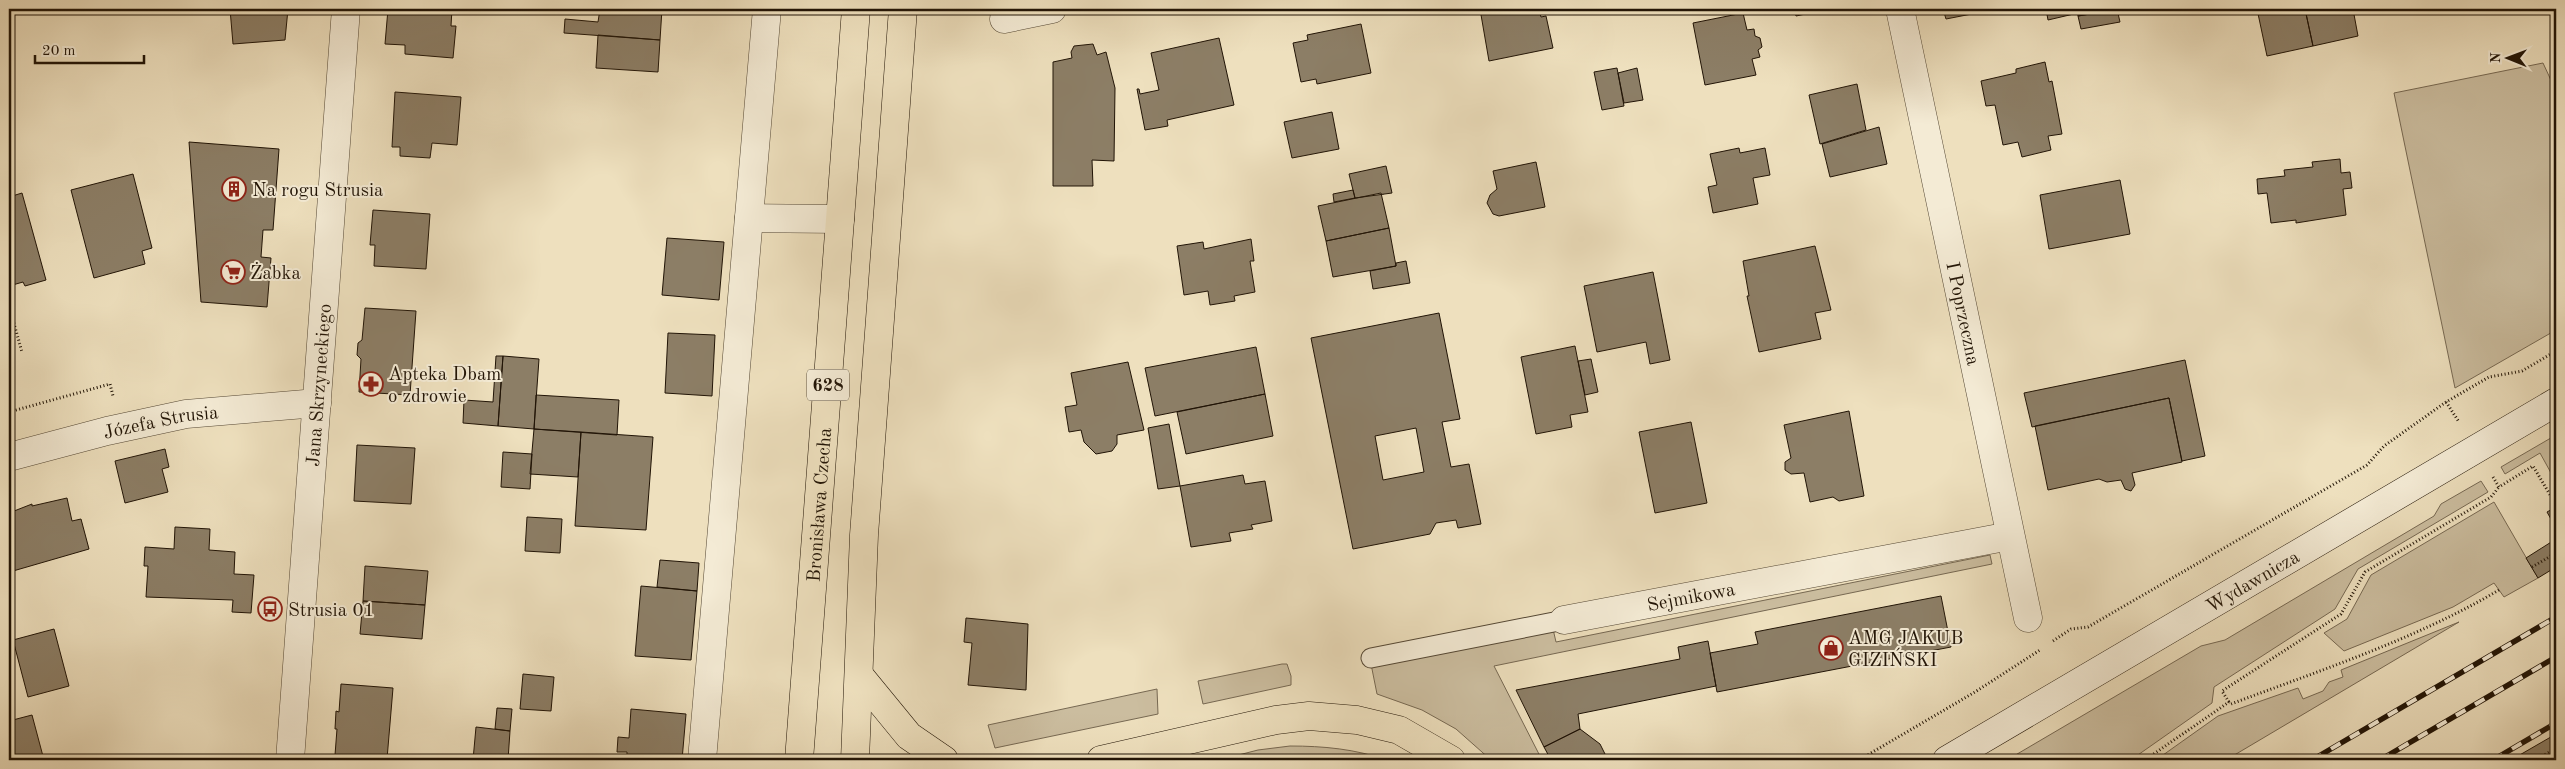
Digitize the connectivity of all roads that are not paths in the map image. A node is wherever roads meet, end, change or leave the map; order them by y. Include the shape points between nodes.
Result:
1 (346, 9) edge
2 (767, 9) edge
3 (856, 9) edge
4 (903, 9) edge
5 (1052, 9) edge
6 (1900, 9) edge
7 (1004, 19) dead end
8 (749, 218) junction
9 (840, 219) junction
10 (2556, 402) edge
11 (317, 403) junction
12 (9, 457) edge
13 (2010, 536) junction
14 (2028, 618) dead end
15 (1564, 620) joint
16 (1371, 658) dead end
17 (859, 675) junction
18 (290, 760) edge
19 (702, 760) edge
20 (799, 760) edge
21 (854, 760) edge
22 (944, 760) edge
23 (1101, 760) edge
24 (1451, 760) edge
25 (1947, 760) edge

1 - 11 street, Jana Skrzyneckiego
2 - 8 street
3 - 9 main road, Bronisława Czecha / 628
4 - 17 main road, 628 via 865,525
5 - 7 street
6 - 13 street, I Poprzeczna
8 - 9 street
8 - 19 street
9 - 20 main road, Bronisława Czecha / 628
10 - 25 street, Wydawnicza
11 - 12 street, Józefa Strusia via 186,414
11 - 18 street, Jana Skrzyneckiego
13 - 14 street, I Poprzeczna
13 - 15 street, Sejmikowa
15 - 16 lane, Sejmikowa
17 - 21 main road, 628
17 - 22 main road via 909,736
23 - 24 main road via 1276,720 1309,716 1358,720 1399,730

